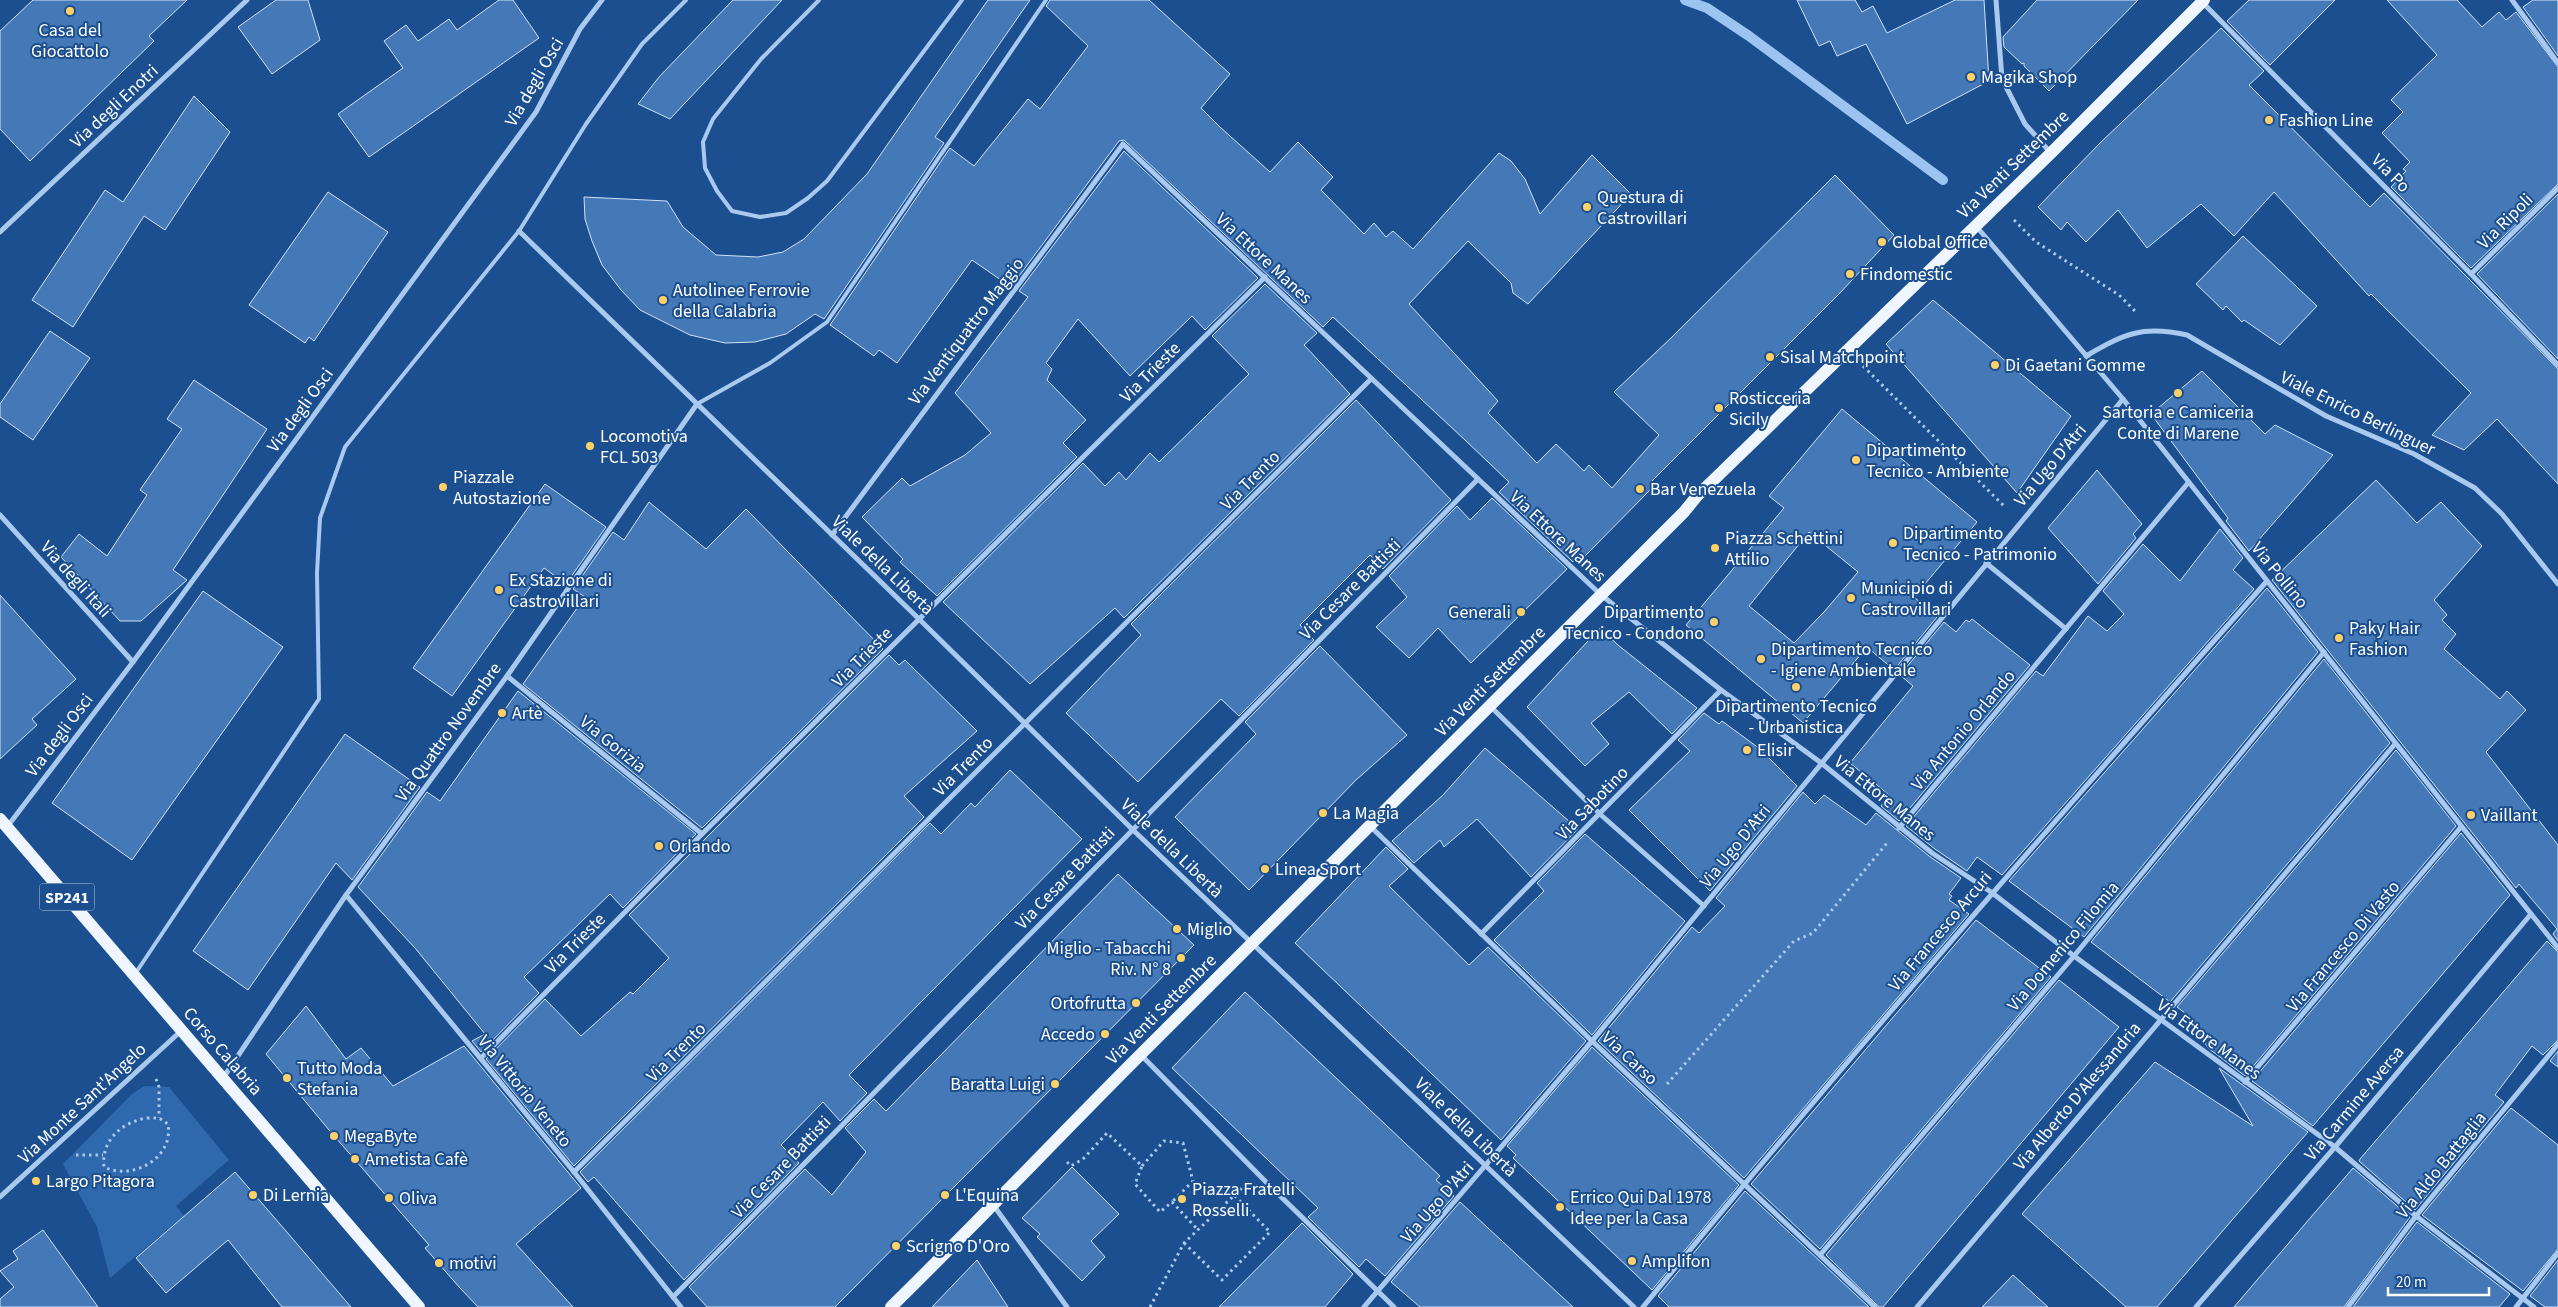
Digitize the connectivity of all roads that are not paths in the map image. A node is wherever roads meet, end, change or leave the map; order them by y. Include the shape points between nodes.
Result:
1 (247, 0) edge
2 (602, 0) edge
3 (686, 0) edge
4 (819, 0) edge
5 (962, 0) edge
6 (1046, 0) edge
7 (1996, 0) edge
8 (2512, 0) edge
9 (2203, 1) edge
10 (2558, 62) edge
11 (1123, 144) joint
12 (2051, 153) junction
13 (2558, 188) edge
14 (1975, 225) junction
15 (519, 231) junction
16 (0, 232) edge
17 (2471, 274) junction
18 (1265, 277) junction
19 (2086, 356) junction
20 (2558, 365) edge
21 (1371, 379) junction
22 (2123, 399) junction
23 (697, 404) junction
24 (1478, 479) junction
25 (2188, 483) junction
26 (0, 515) edge
27 (832, 535) junction
28 (1986, 563) junction
29 (2267, 581) junction
30 (2558, 584) edge
31 (1600, 594) junction
32 (919, 619) junction
33 (2066, 629) junction
34 (2324, 652) junction
35 (133, 662) junction
36 (507, 676) junction
37 (1721, 690) junction
38 (1490, 706) junction
39 (1025, 723) junction
40 (2395, 744) junction
41 (1820, 762) junction
42 (1600, 815) junction
43 (3, 823) edge
44 (1370, 825) junction
45 (2461, 827) junction
46 (1899, 828) junction
47 (1132, 829) junction
48 (702, 834) junction
49 (1991, 892) junction
50 (346, 896) junction
51 (1704, 906) junction
52 (2531, 914) junction
53 (1481, 934) junction
54 (1252, 942) junction
55 (2558, 948) edge
56 (2074, 956) junction
57 (134, 976) junction
58 (2160, 1019) junction
59 (182, 1030) junction
60 (1592, 1041) junction
61 (2558, 1044) edge
62 (1141, 1054) junction
63 (481, 1058) junction
64 (223, 1078) junction
65 (2245, 1082) junction
66 (2335, 1147) junction
67 (1487, 1165) junction
68 (574, 1172) junction
69 (1744, 1184) junction
70 (0, 1197) edge
71 (994, 1206) junction
72 (2416, 1216) junction
73 (2558, 1253) edge
74 (1820, 1255) junction
75 (1378, 1290) junction
76 (673, 1297) junction
77 (2523, 1298) junction
78 (419, 1307) edge
79 (681, 1307) edge
80 (891, 1307) edge
81 (1067, 1307) edge
82 (1364, 1307) edge
83 (1394, 1307) edge
84 (1634, 1307) edge
85 (1643, 1307) edge
86 (1875, 1307) edge
87 (1917, 1307) edge
88 (2196, 1307) edge
89 (2348, 1307) edge
90 (2516, 1307) edge
91 (2534, 1307) edge

1 - 16 street, Via degli Enotri
2 - 35 street, Via degli Osci via 580,29 536,112
3 - 15 lane via 642,44 586,124
4 - 5 lane via 761,59 713,119 703,142 705,168 716,191 732,211 760,217 786,213 827,181
6 - 23 lane via 827,322 770,362
7 - 12 street via 2002,79 2025,124
8 - 10 street
9 - 12 main road, Via Venti Settembre
9 - 17 street, Via Po
11 - 18 street, Via Ettore Manes
11 - 27 street, Via Ventiquattro Maggio
12 - 14 main road, Via Venti Settembre
13 - 17 street, Via Ripoli
14 - 19 street, Via Pollino
14 - 31 main road, Via Venti Settembre
15 - 23 street, Viale della Libertà
15 - 57 lane via 345,447 320,518 317,573 319,699
17 - 20 street, Via Po
18 - 21 street, Via Ettore Manes
18 - 32 street, Via Trieste
19 - 22 street, Via Pollino
19 - 30 street, Viale Enrico Berlinguer via 2122,335 2155,330 2187,335 2326,416 2414,454 2475,488 2502,514
21 - 24 street, Via Ettore Manes
21 - 39 street, Via Trento
22 - 25 street, Via Pollino
22 - 28 street, Via Ugo D'Atri
23 - 27 street, Viale della Libertà
23 - 36 street, Via Quattro Novembre
24 - 31 street, Via Ettore Manes
24 - 47 street, Via Cesare Battisti
25 - 29 street, Via Pollino
25 - 33 street, Via Antonio Orlando
26 - 35 street, Via degli Itali
27 - 32 street, Viale della Libertà
28 - 33 street
28 - 41 street, Via Ugo D'Atri
29 - 34 street, Via Pollino
29 - 49 street, Via Francesco Arcuri
31 - 37 street, Via Ettore Manes
31 - 38 main road, Via Venti Settembre
32 - 39 street, Viale della Libertà
32 - 48 street, Via Trieste
33 - 46 street, Via Antonio Orlando
34 - 40 street, Via Pollino
34 - 56 street, Via Domenico Filomia
35 - 43 street, Via degli Osci
36 - 48 street, Via Gorizia
36 - 50 street, Via Quattro Novembre
37 - 41 street, Via Ettore Manes
37 - 42 street, Via Sabotino
38 - 42 street
38 - 44 main road, Via Venti Settembre
39 - 47 street, Viale della Libertà
39 - 68 street, Via Trento
40 - 45 street, Via Pollino
40 - 58 street, Via Alberto D'Alessandria
41 - 46 street, Via Ettore Manes
41 - 51 street, Via Ugo D'Atri
42 - 51 street
42 - 53 street, Via Sabotino
43 - 57 main road, Corso Calabria / SP241
44 - 53 street, Via Carso
44 - 54 main road, Via Venti Settembre
45 - 52 street, Via Pollino
45 - 65 street, Via Francesco Di Vasto
46 - 49 street, Via Ettore Manes
47 - 54 street, Viale della Libertà
47 - 76 street, Via Cesare Battisti
48 - 63 street, Via Trieste
49 - 56 street, Via Ettore Manes
49 - 69 street, Via Francesco Arcuri
50 - 63 street, Via Vittorio Veneto
50 - 64 street, Via Quattro Novembre
51 - 60 street, Via Ugo D'Atri
52 - 55 street, Via Pollino
52 - 66 street, Via Carmine Aversa
53 - 60 street, Via Carso
54 - 62 main road, Via Venti Settembre
54 - 67 street, Viale della Libertà
56 - 58 street, Via Ettore Manes
56 - 74 street, Via Domenico Filomia
57 - 59 main road, Corso Calabria / SP241
58 - 65 street, Via Ettore Manes
58 - 87 street, Via Alberto D'Alessandria
59 - 64 main road, Corso Calabria / SP241
59 - 70 street, Via Monte Sant'Angelo
60 - 67 street, Via Ugo D'Atri
60 - 69 street, Via Carso
61 - 72 street, Via Aldo Battaglia
62 - 71 main road, Via Venti Settembre
62 - 75 street
63 - 68 street, Via Vittorio Veneto
64 - 78 main road, Corso Calabria / SP241
65 - 66 street, Via Ettore Manes
66 - 72 street, Via Ettore Manes
66 - 88 street, Via Carmine Aversa
67 - 75 street, Via Ugo D'Atri
67 - 84 street, Viale della Libertà
68 - 76 street, Via Vittorio Veneto
69 - 74 street, Via Carso
69 - 85 street, Via Francesco Arcuri
71 - 80 main road, Via Venti Settembre
71 - 81 street
72 - 77 street, Via Ettore Manes
72 - 89 street, Via Aldo Battaglia
73 - 77 street
74 - 86 street, Via Carso
75 - 82 street, Via Ugo D'Atri
75 - 83 street
76 - 79 street, Via Vittorio Veneto
77 - 90 street
77 - 91 street, Via Ettore Manes

